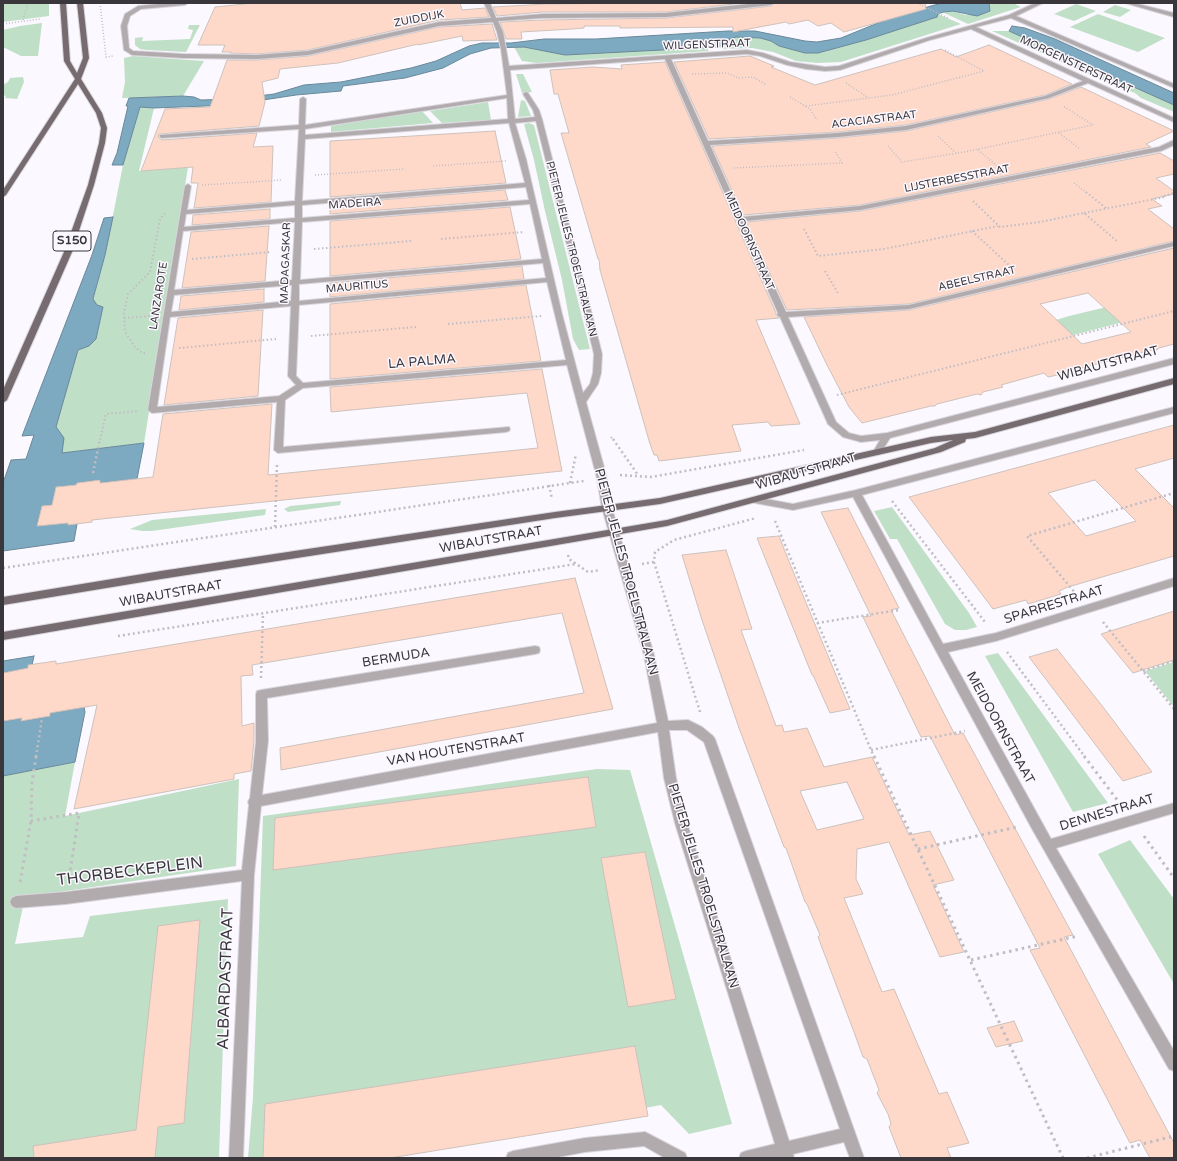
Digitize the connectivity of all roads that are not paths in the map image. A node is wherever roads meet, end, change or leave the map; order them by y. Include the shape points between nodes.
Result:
1 (63, 3) edge
2 (80, 3) edge
3 (185, 3) edge
4 (487, 3) edge
5 (771, 3) edge
6 (1040, 3) edge
7 (1128, 3) edge
8 (139, 5) edge
9 (1174, 15) edge
10 (1011, 16) junction
11 (494, 19) junction
12 (971, 27) junction
13 (666, 57) junction
14 (507, 68) junction
15 (78, 79) junction
16 (1088, 81) junction
17 (1174, 86) edge
18 (526, 94) dead end
19 (510, 96) junction
20 (303, 99) dead end
21 (539, 119) junction
22 (1174, 120) edge
23 (512, 122) junction
24 (303, 127) junction
25 (162, 136) dead end
26 (302, 137) junction
27 (1174, 142) edge
28 (706, 143) junction
29 (528, 184) junction
30 (188, 186) road end
31 (3, 195) edge
32 (532, 202) junction
33 (300, 203) junction
34 (183, 210) junction
35 (299, 219) junction
36 (740, 219) junction
37 (180, 228) junction
38 (1174, 244) edge
39 (545, 261) junction
40 (550, 280) junction
41 (296, 282) junction
42 (170, 293) junction
43 (296, 303) junction
44 (167, 315) junction
45 (781, 315) junction
46 (1174, 361) edge
47 (570, 362) junction
48 (1174, 381) edge
49 (301, 386) junction
50 (281, 399) junction
51 (3, 400) edge
52 (581, 402) junction
53 (152, 410) joint
54 (1174, 410) edge
55 (832, 424) joint
56 (506, 430) dead end
57 (975, 435) junction
58 (887, 436) junction
59 (877, 452) junction
60 (856, 492) junction
61 (755, 500) junction
62 (607, 508) junction
63 (614, 533) junction
64 (1174, 582) edge
65 (3, 601) edge
66 (3, 636) edge
67 (941, 649) junction
68 (535, 650) dead end
69 (663, 726) junction
70 (254, 802) junction
71 (1174, 808) edge
72 (1048, 845) junction
73 (248, 875) junction
74 (16, 902) road end
75 (1174, 1064) edge
76 (848, 1134) junction
77 (786, 1154) edge
78 (236, 1158) edge
79 (513, 1158) edge
80 (680, 1158) edge
81 (746, 1158) edge
82 (857, 1158) edge

1 - 15 main road, S150 via 67,61
2 - 15 main road via 86,58
3 - 8 street
4 - 11 street, PIETER JELLES TROELSTRALAAN
5 - 11 street, ZUIDDIJK via 666,15
6 - 10 street, WILGENSTRAAT
7 - 9 street
8 - 11 street, ZUIDDIJK via 128,15 124,26 126,49 132,53 183,56 257,57 308,53 439,24
10 - 12 street, WILGENSTRAAT
10 - 17 street, MORGENSTERSTRAAT
11 - 14 street, PIETER JELLES TROELSTRALAAN via 504,45
12 - 13 street, WILGENSTRAAT via 840,68 825,69 789,64 747,52
12 - 16 street, MORGENSTERSTRAAT
13 - 14 street, WILGENSTRAAT
13 - 28 street, MEIDOORNSTRAAT
14 - 19 street, PIETER JELLES TROELSTRALAAN
15 - 31 main road
15 - 51 main road, S150 via 99,113 104,128 102,143 91,185 68,252
16 - 22 street, MORGENSTERSTRAAT
16 - 28 street, ACACIASTRAAT via 1047,97 906,128
18 - 21 street, PIETER JELLES TROELSTRALAAN
19 - 23 street, PIETER JELLES TROELSTRALAAN
19 - 24 street
20 - 24 street, MADAGASKAR
21 - 23 street
21 - 52 street, PIETER JELLES TROELSTRALAAN via 598,354 594,384
23 - 26 street
23 - 29 street, PIETER JELLES TROELSTRALAAN
24 - 25 street
24 - 26 street, MADAGASKAR
26 - 33 street, MADAGASKAR
27 - 36 street, LIJSTERBESSTRAAT via 1161,149 860,208
28 - 36 street, MEIDOORNSTRAAT
29 - 32 street, PIETER JELLES TROELSTRALAAN
29 - 33 street, MADEIRA
30 - 34 street, LANZAROTE
32 - 35 street, MADEIRA
32 - 39 street, PIETER JELLES TROELSTRALAAN
33 - 34 street, MADEIRA
33 - 35 street, MADAGASKAR
34 - 37 street, LANZAROTE
35 - 37 street, MADEIRA
35 - 41 street, MADAGASKAR
36 - 45 street, MEIDOORNSTRAAT
37 - 42 street, LANZAROTE
38 - 45 street, ABEELSTRAAT via 909,306
39 - 40 street, PIETER JELLES TROELSTRALAAN
39 - 41 street, MAURITIUS
40 - 43 street, MAURITIUS
40 - 47 street, PIETER JELLES TROELSTRALAAN
41 - 42 street, MAURITIUS
41 - 43 street, MADAGASKAR
42 - 44 street, LANZAROTE
43 - 44 street, MAURITIUS
43 - 49 street, MADAGASKAR via 292,376
44 - 53 street, LANZAROTE
45 - 55 street, MEIDOORNSTRAAT
46 - 58 street, WIBAUTSTRAAT
47 - 49 street, LA PALMA
47 - 52 street, PIETER JELLES TROELSTRALAAN
48 - 57 main road, WIBAUTSTRAAT
49 - 50 street, LA PALMA
50 - 53 street, LA PALMA
50 - 56 street via 278,450
52 - 62 street, PIETER JELLES TROELSTRALAAN via 602,478
54 - 60 street
55 - 58 street, WIBAUTSTRAAT via 846,435 861,439
57 - 59 main road, WIBAUTSTRAAT via 931,440
57 - 61 main road, WIBAUTSTRAAT via 938,450
58 - 59 street
59 - 62 main road, WIBAUTSTRAAT via 660,501
60 - 61 street via 793,507
60 - 67 street, MEIDOORNSTRAAT
61 - 63 main road, WIBAUTSTRAAT via 666,523
62 - 63 street, PIETER JELLES TROELSTRALAAN
62 - 65 main road, WIBAUTSTRAAT
63 - 66 main road, WIBAUTSTRAAT
63 - 69 street, PIETER JELLES TROELSTRALAAN via 649,655
64 - 67 street, SPARRESTRAAT via 996,637
67 - 72 street, MEIDOORNSTRAAT
68 - 70 street, BERMUDA via 261,694 262,741
69 - 70 street, VAN HOUTENSTRAAT
69 - 76 street, VAN HOUTENSTRAAT via 688,725 709,739
69 - 77 street, PIETER JELLES TROELSTRALAAN via 670,778 681,823
70 - 73 street, ALBARDASTRAAT
71 - 72 street, DENNESTRAAT
72 - 75 street, MEIDOORNSTRAAT
73 - 74 street, THORBECKEPLEIN
73 - 78 street, ALBARDASTRAAT
76 - 77 street
76 - 82 street
77 - 81 street
79 - 80 street via 585,1145 645,1139

